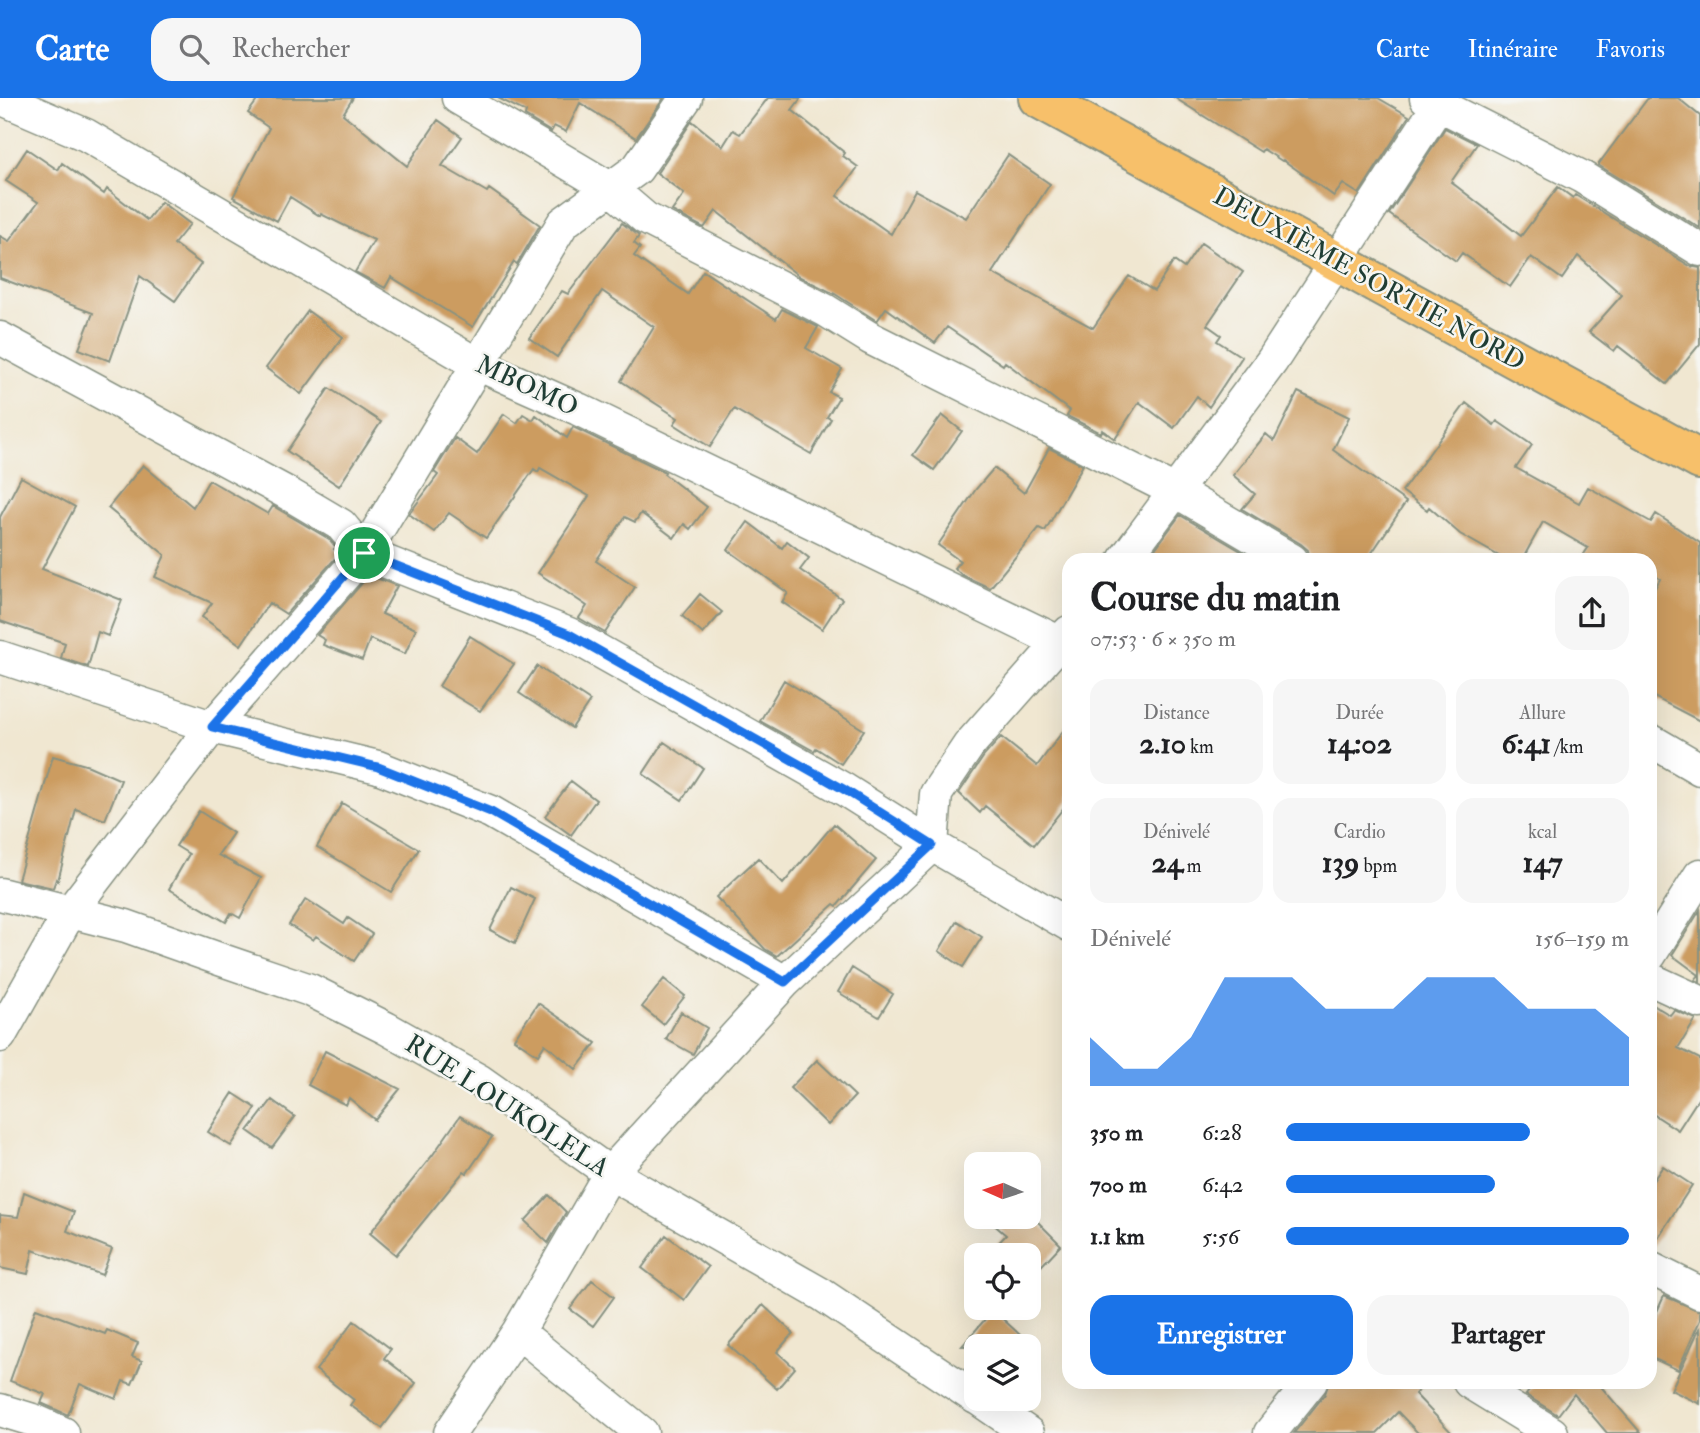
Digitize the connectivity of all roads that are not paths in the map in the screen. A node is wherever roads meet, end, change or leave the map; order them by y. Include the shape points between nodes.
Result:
1 (0, 98) edge
2 (458, 98) edge
3 (686, 98) edge
4 (1038, 98) edge
5 (1436, 100) edge
6 (610, 188) junction
7 (1700, 250) edge
8 (1337, 263) junction
9 (0, 338) edge
10 (477, 364) junction
11 (1700, 460) edge
12 (1177, 492) junction
13 (364, 553) junction
14 (1129, 553) edge
15 (1280, 553) edge
16 (1062, 638) edge
17 (1062, 645) edge
18 (0, 657) edge
19 (212, 727) junction
20 (1657, 744) edge
21 (1700, 769) edge
22 (932, 845) junction
23 (1700, 876) edge
24 (0, 894) edge
25 (70, 912) junction
26 (1062, 921) edge
27 (1657, 944) edge
28 (785, 982) junction
29 (1657, 982) edge
30 (1700, 1002) edge
31 (0, 1036) edge
32 (610, 1173) junction
33 (1657, 1272) edge
34 (1700, 1293) edge
35 (518, 1332) junction
36 (964, 1389) edge
37 (1305, 1389) edge
38 (1480, 1389) edge
39 (0, 1410) edge
40 (996, 1411) edge
41 (64, 1433) edge
42 (450, 1433) edge
43 (642, 1433) edge
44 (1028, 1433) edge
45 (1270, 1433) edge
46 (1552, 1433) edge

1 - 10 street, MBOMO via 86,135
2 - 6 street
3 - 6 street via 637,169
4 - 8 main road, DEUXIÈME SORTIE NORD
5 - 7 street via 1582,177
5 - 8 street
6 - 10 street via 563,223
6 - 12 street via 645,218 825,310 870,338
8 - 11 main road, DEUXIÈME SORTIE NORD
8 - 12 street
9 - 13 street via 287,493 341,525
10 - 13 street
10 - 16 street, MBOMO
12 - 14 street
12 - 15 street
13 - 19 street
13 - 22 street via 569,634 845,790
17 - 22 street via 969,745 936,794
18 - 19 street
19 - 25 street
19 - 28 street via 378,767 491,812
20 - 21 street
22 - 26 street
22 - 28 street
23 - 27 street
24 - 25 street, RUE LOUKOLELA
25 - 31 street
25 - 32 street, RUE LOUKOLELA via 126,926 310,990 480,1082
28 - 32 street
29 - 30 street
32 - 35 street
32 - 36 street, RUE LOUKOLELA via 821,1294
33 - 34 street
35 - 42 street
35 - 43 street
37 - 45 street
38 - 46 street
39 - 41 street
40 - 44 street, RUE LOUKOLELA

